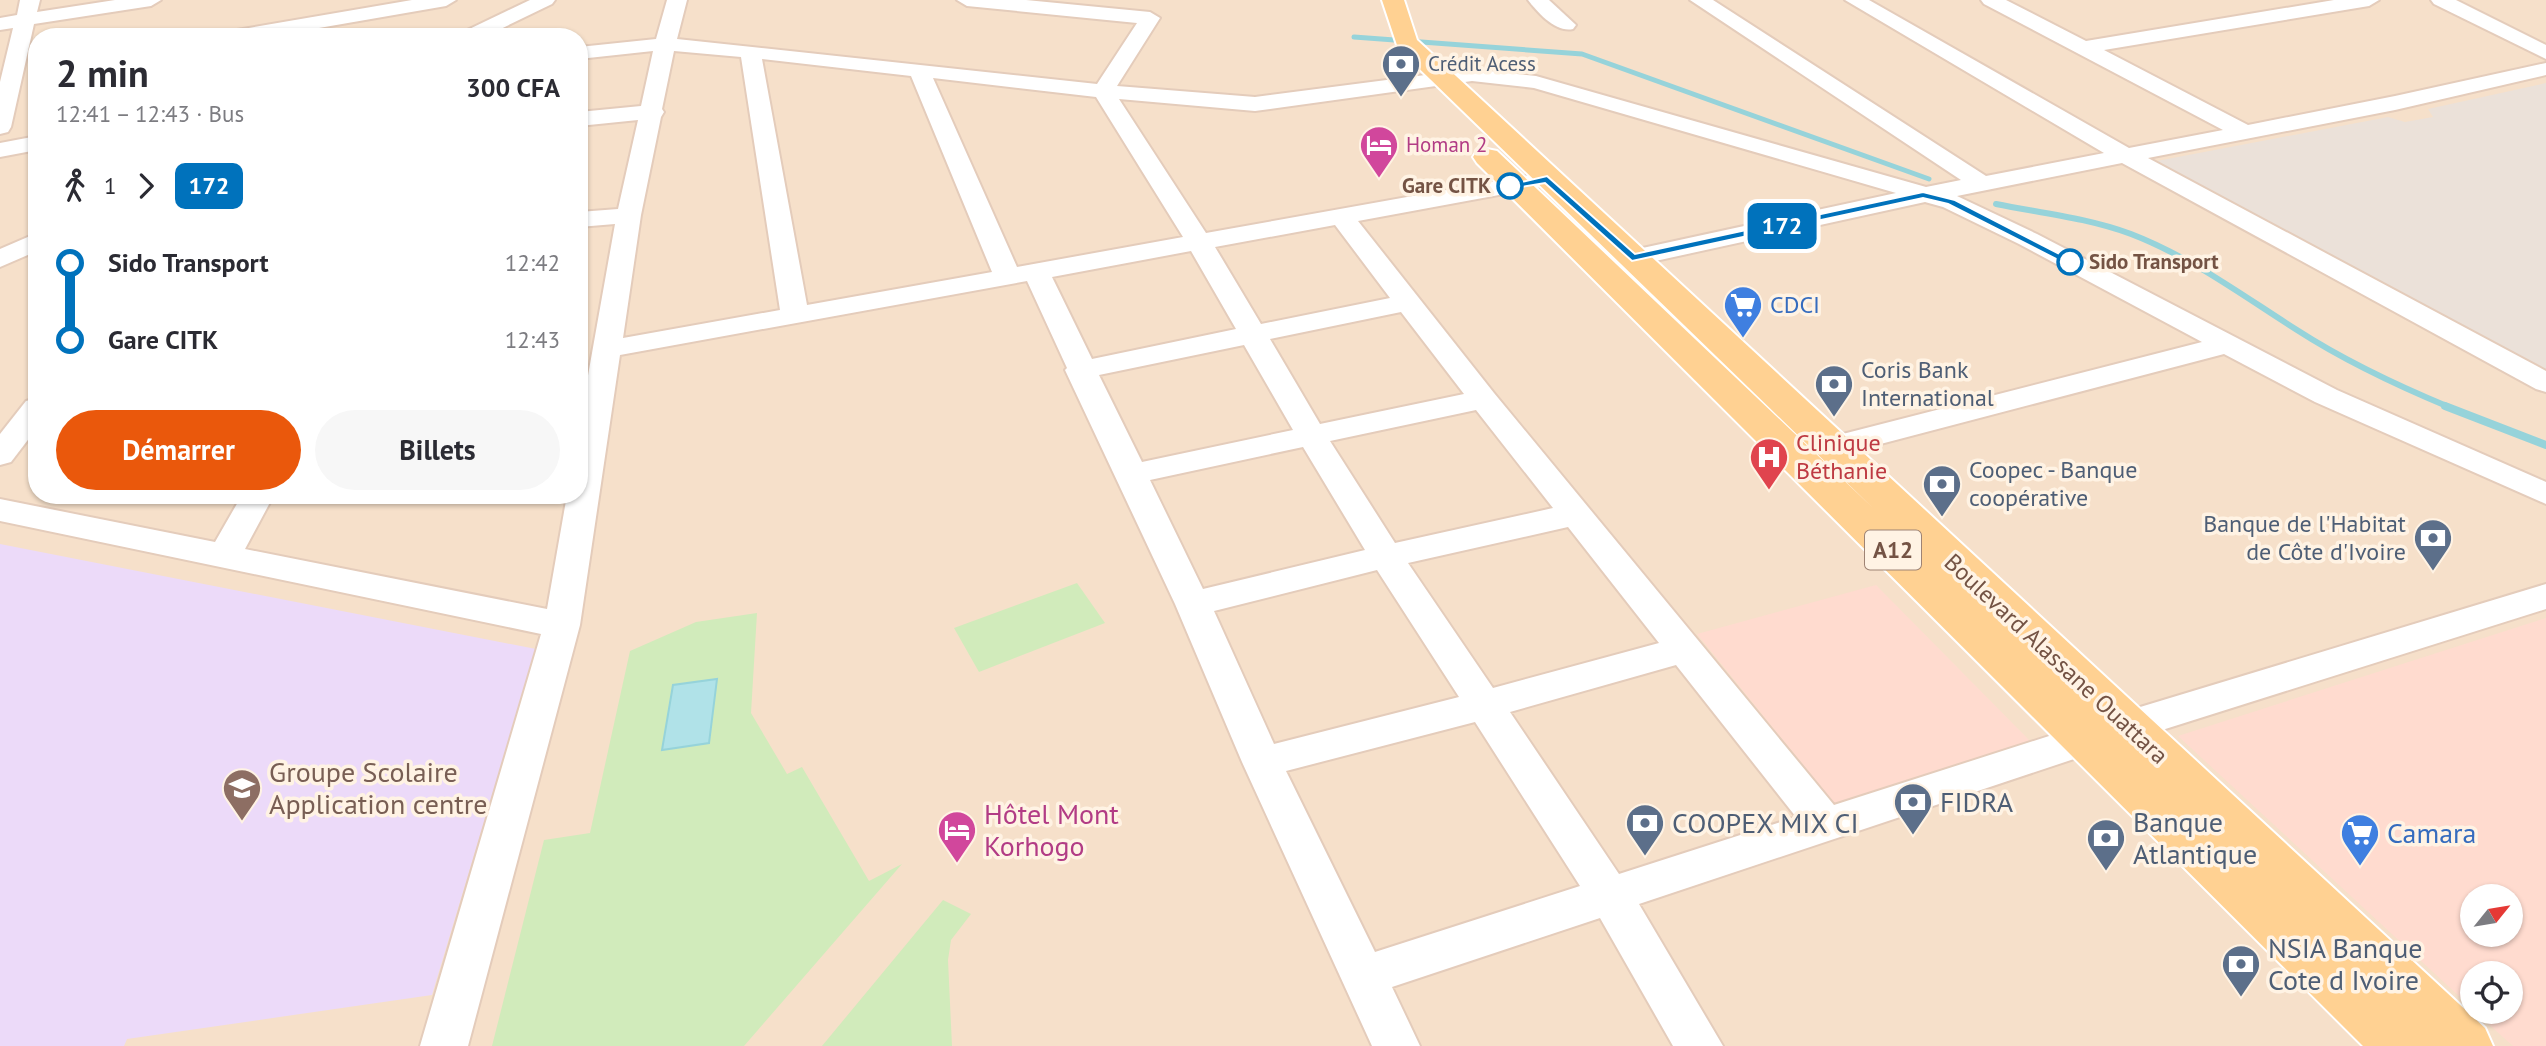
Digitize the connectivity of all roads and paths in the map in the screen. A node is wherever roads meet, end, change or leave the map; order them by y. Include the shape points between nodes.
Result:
1 (151, 0) edge
2 (446, 0) edge
3 (545, 0) edge
4 (677, 0) edge
5 (967, 0) edge
6 (1379, 0) edge
7 (1392, 0) edge
8 (1538, 0) edge
9 (1700, 0) edge
10 (1855, 0) edge
11 (1991, 0) edge
12 (2369, 0) edge
13 (2441, 0) edge
14 (27, 10) edge
15 (0, 24) edge
16 (1566, 25) dead end
17 (283, 28) edge
18 (487, 28) edge
19 (1394, 41) junction
20 (665, 44) junction
21 (2081, 48) junction
22 (588, 52) edge
23 (751, 53) junction
24 (2546, 53) edge
25 (2546, 69) edge
26 (919, 70) junction
27 (28, 72) edge
28 (14, 74) junction
29 (1429, 82) junction
30 (1103, 91) junction
31 (653, 112) junction
32 (588, 118) edge
33 (0, 127) edge
34 (2243, 131) junction
35 (28, 144) edge
36 (0, 150) edge
37 (2126, 156) junction
38 (1531, 182) junction
39 (1984, 185) junction
40 (1923, 195) junction
41 (629, 215) junction
42 (1341, 216) junction
43 (588, 219) edge
44 (1199, 242) junction
45 (28, 246) edge
46 (0, 259) edge
47 (1614, 262) junction
48 (28, 270) edge
49 (0, 273) edge
50 (1022, 274) junction
51 (1409, 302) junction
52 (795, 315) junction
53 (1251, 332) junction
54 (2225, 345) junction
55 (609, 349) junction
56 (1080, 370) junction
57 (2546, 383) edge
58 (1483, 399) junction
59 (28, 419) edge
60 (1311, 435) junction
61 (1832, 447) junction
62 (1791, 452) junction
63 (0, 455) edge
64 (588, 472) edge
65 (1132, 474) junction
66 (2546, 494) edge
67 (253, 504) edge
68 (583, 504) edge
69 (0, 510) edge
70 (1576, 514) junction
71 (223, 556) junction
72 (1386, 556) junction
73 (2546, 596) edge
74 (1193, 604) junction
75 (562, 625) junction
76 (1684, 649) junction
77 (1485, 705) junction
78 (2127, 726) junction
79 (2088, 739) junction
80 (1262, 762) junction
81 (1825, 824) junction
82 (1609, 894) junction
83 (1364, 976) junction
84 (444, 1046) edge
85 (1396, 1046) edge
86 (1699, 1046) edge
87 (2400, 1046) edge
88 (2466, 1046) edge

1 - 14 street
2 - 17 street
3 - 18 street
4 - 20 street
5 - 30 street via 1150,18
6 - 19 main road, Boulevard Alassane Ouattara / A12
7 - 19 main road, Boulevard Alassane Ouattara / A12
8 - 16 street
9 - 39 street
10 - 37 street
11 - 21 street
12 - 21 street
13 - 24 street
14 - 15 street
14 - 28 street
19 - 29 main road, Boulevard Alassane Ouattara / A12
20 - 22 street
20 - 23 street
20 - 31 street
21 - 34 street
23 - 26 street
23 - 52 street
25 - 34 street
26 - 30 street
26 - 50 street
27 - 28 street
28 - 33 street
29 - 30 street via 1255,104
29 - 38 main road, Boulevard Alassane Ouattara / A12
29 - 40 street via 1472,75 1536,82
30 - 44 street
31 - 32 street
31 - 41 street
34 - 37 street
35 - 36 street
37 - 39 street
37 - 57 street
38 - 42 street
38 - 47 main road, Boulevard Alassane Ouattara / A12
39 - 40 street
40 - 47 street
40 - 54 street via 1952,202 2028,239
41 - 43 street
41 - 55 street
42 - 44 street
42 - 51 street
44 - 50 street
44 - 53 street
45 - 46 street
47 - 61 main road, Boulevard Alassane Ouattara / A12
47 - 62 main road, Boulevard Alassane Ouattara / A12
48 - 49 street
50 - 52 street
50 - 56 street
51 - 53 street
51 - 58 street
52 - 55 street
53 - 56 street
53 - 60 street
54 - 61 street
54 - 66 street via 2326,396
55 - 64 street
56 - 65 street
58 - 60 street
58 - 70 street
59 - 63 street
60 - 65 street
60 - 72 street
61 - 62 street
61 - 78 main road, Boulevard Alassane Ouattara / A12
62 - 79 main road, Boulevard Alassane Ouattara / A12
65 - 74 street
67 - 71 street
68 - 75 street
69 - 71 street
70 - 72 street
70 - 76 street
71 - 75 street
72 - 74 street
72 - 77 street
73 - 78 street
74 - 80 street
75 - 84 street
76 - 77 street
76 - 81 street
77 - 80 street
77 - 82 street
78 - 79 street
78 - 88 main road, Boulevard Alassane Ouattara / A12
79 - 81 street
79 - 87 main road, Boulevard Alassane Ouattara / A12
80 - 83 street
81 - 82 street
82 - 83 street
82 - 86 street
83 - 85 street

